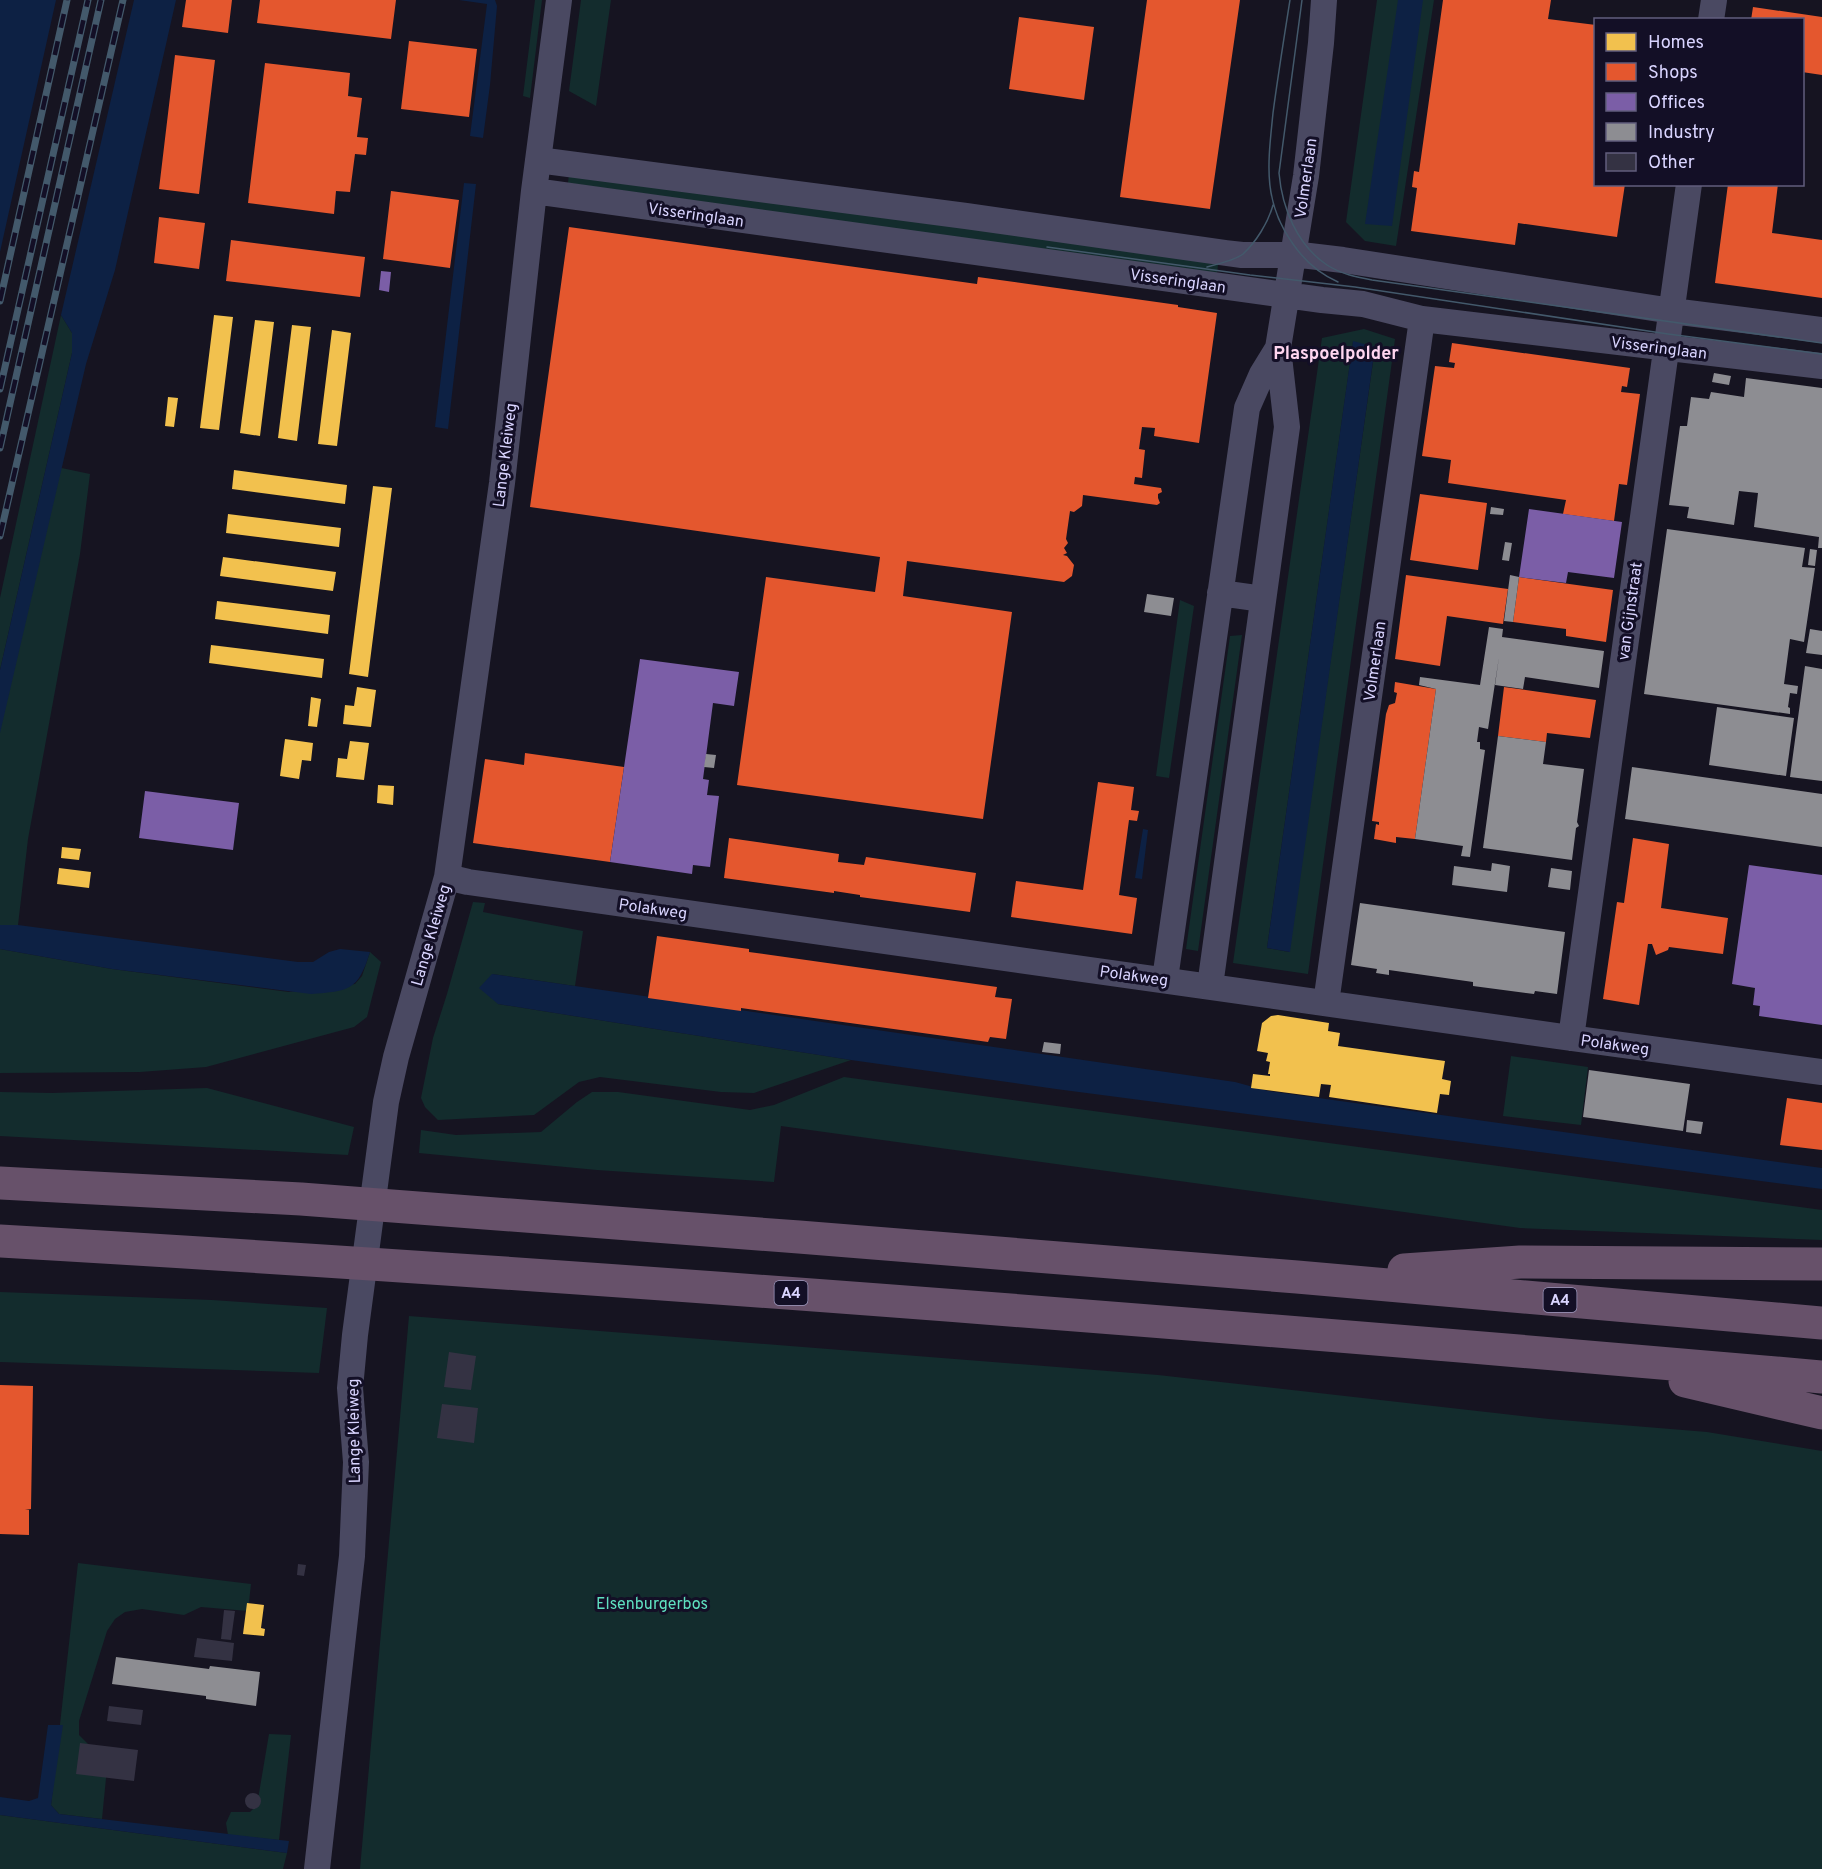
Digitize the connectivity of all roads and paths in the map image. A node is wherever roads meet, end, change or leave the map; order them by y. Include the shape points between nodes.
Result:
1 (559, 0) edge
2 (1324, 0) edge
3 (1335, 0) edge
4 (1714, 0) edge
5 (1711, 18) edge
6 (1321, 43) junction
7 (538, 160) junction
8 (1689, 186) edge
9 (534, 191) junction
10 (1293, 255) junction
11 (1287, 294) junction
12 (1672, 310) junction
13 (1422, 319) junction
14 (1822, 330) edge
15 (1278, 348) junction
16 (1665, 348) junction
17 (1822, 366) edge
18 (1220, 593) junction
19 (1263, 599) junction
20 (447, 877) junction
21 (1165, 979) junction
22 (1210, 986) junction
23 (1326, 1003) junction
24 (1571, 1038) junction
25 (1822, 1072) edge
26 (0, 1184) edge
27 (0, 1241) edge
28 (1822, 1264) edge
29 (1297, 1277) junction
30 (1822, 1323) edge
31 (1581, 1357) junction
32 (1822, 1377) edge
33 (1822, 1413) edge
34 (317, 1869) edge

1 - 7 street, Lange Kleiweg
2 - 6 street, Volmerlaan
3 - 6 street, Volmerlaan
4 - 5 street
6 - 10 street, Volmerlaan
7 - 9 street, Lange Kleiweg
7 - 10 street, Visseringlaan via 1234,254
8 - 12 street, van Gijnstraat
9 - 11 street, Visseringlaan
9 - 20 street, Lange Kleiweg via 502,483
10 - 11 street, Volmerlaan
10 - 12 street, Visseringlaan
11 - 13 street, Visseringlaan via 1363,304
11 - 15 street, Volmerlaan
12 - 14 street, Visseringlaan
12 - 16 street, van Gijnstraat
13 - 16 street, Visseringlaan
13 - 23 street, Volmerlaan
15 - 18 street, Volmerlaan via 1247,408
15 - 19 street, Volmerlaan via 1287,427
16 - 17 street, Visseringlaan
16 - 24 street, van Gijnstraat
18 - 19 street
18 - 21 street, Volmerlaan
19 - 22 street, Volmerlaan
20 - 21 street, Polakweg
20 - 34 street, Lange Kleiweg via 386,1102 355,1335 350,1388 356,1462 352,1556
21 - 22 street, Polakweg
22 - 23 street, Polakweg
23 - 24 street, Polakweg
24 - 25 street, Polakweg
26 - 29 highway, A4 via 301,1199
27 - 31 highway, A4 via 591,1278
28 - 29 highway, A4 via 1520,1262
29 - 30 highway, A4
31 - 32 highway, A4
31 - 33 highway, A4

